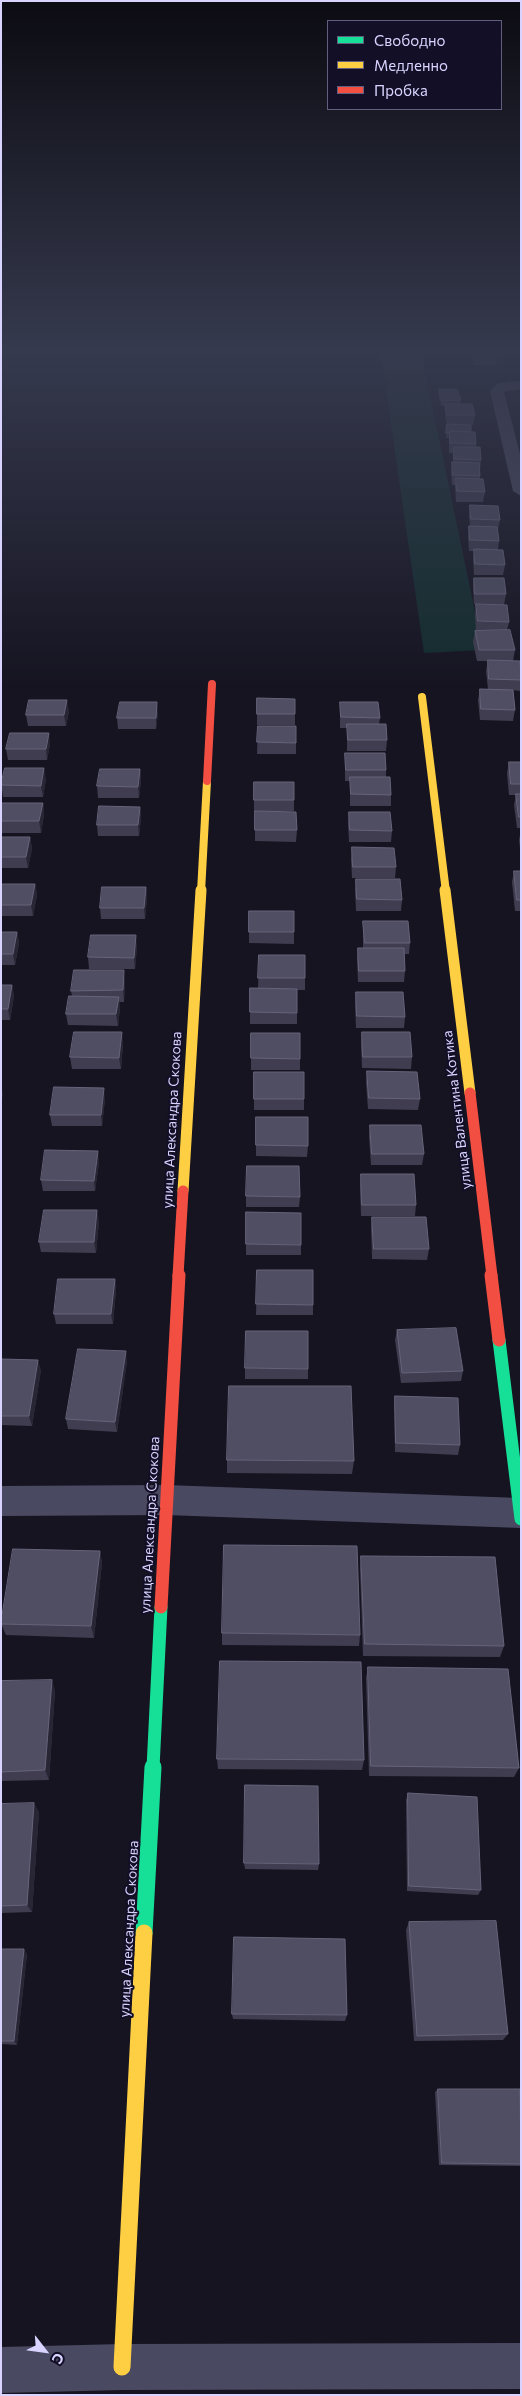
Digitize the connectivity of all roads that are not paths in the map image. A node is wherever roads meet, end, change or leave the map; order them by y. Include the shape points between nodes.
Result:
1 (515, 467) edge
2 (521, 491) edge
3 (212, 684) dead end
4 (422, 697) dead end
5 (166, 1500) junction
6 (1, 1501) edge
7 (520, 1516) edge
8 (521, 2366) edge
9 (122, 2367) junction
10 (1, 2370) edge

1 - 2 street
3 - 5 street, улица Александра Скокова
4 - 7 street, улица Валентина Котика
5 - 6 street
5 - 7 street
5 - 9 street, улица Александра Скокова
8 - 9 street
9 - 10 street

